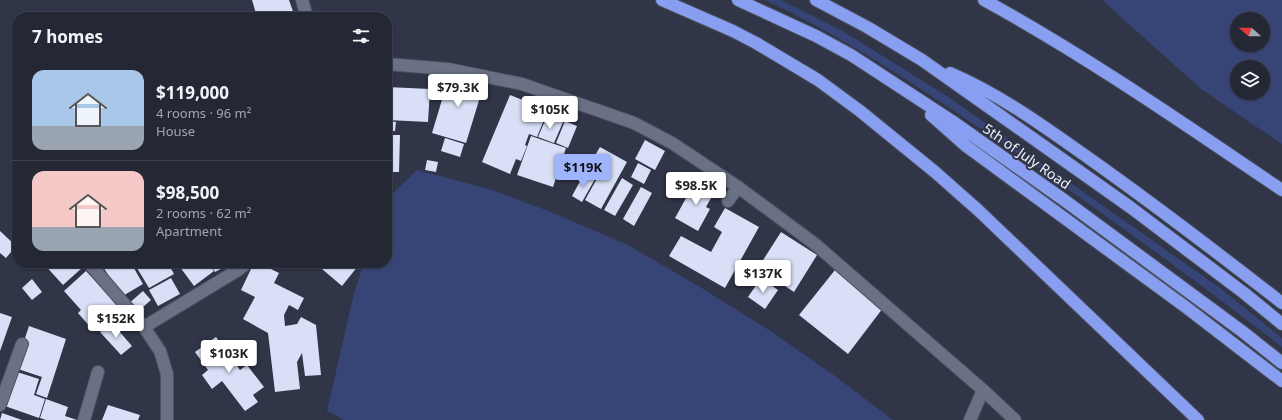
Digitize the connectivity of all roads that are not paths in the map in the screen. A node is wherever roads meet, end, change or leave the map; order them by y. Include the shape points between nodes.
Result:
1 (302, 0) edge
2 (662, 0) edge
3 (738, 0) edge
4 (984, 0) edge
5 (821, 2) edge
6 (306, 12) edge
7 (922, 60) junction
8 (392, 64) edge
9 (905, 91) junction
10 (738, 187) junction
11 (1282, 190) edge
12 (728, 201) dead end
13 (93, 268) edge
14 (241, 268) edge
15 (1282, 303) edge
16 (1282, 324) edge
17 (144, 327) junction
18 (22, 344) dead end
19 (1282, 362) edge
20 (98, 372) dead end
21 (1282, 381) edge
22 (982, 390) junction
23 (0, 405) edge
24 (84, 420) edge
25 (167, 420) edge
26 (970, 420) edge
27 (1015, 420) edge
28 (1198, 420) edge

1 - 6 street
2 - 28 highway via 756,43 818,80 860,111 978,210
3 - 9 highway, 5th of July Road via 851,55
4 - 11 highway via 1098,67
5 - 7 highway, 5th of July Road
7 - 15 highway via 1022,111 1164,213
7 - 16 highway, 5th of July Road via 1130,207
8 - 10 street via 448,69 529,86 634,123 672,143
9 - 19 highway, 5th of July Road via 1064,200
9 - 21 highway via 966,146
10 - 12 street
10 - 22 street via 815,244
13 - 17 street
14 - 17 street
17 - 25 street via 160,351 167,374
18 - 23 street
20 - 24 street
22 - 26 street
22 - 27 street

